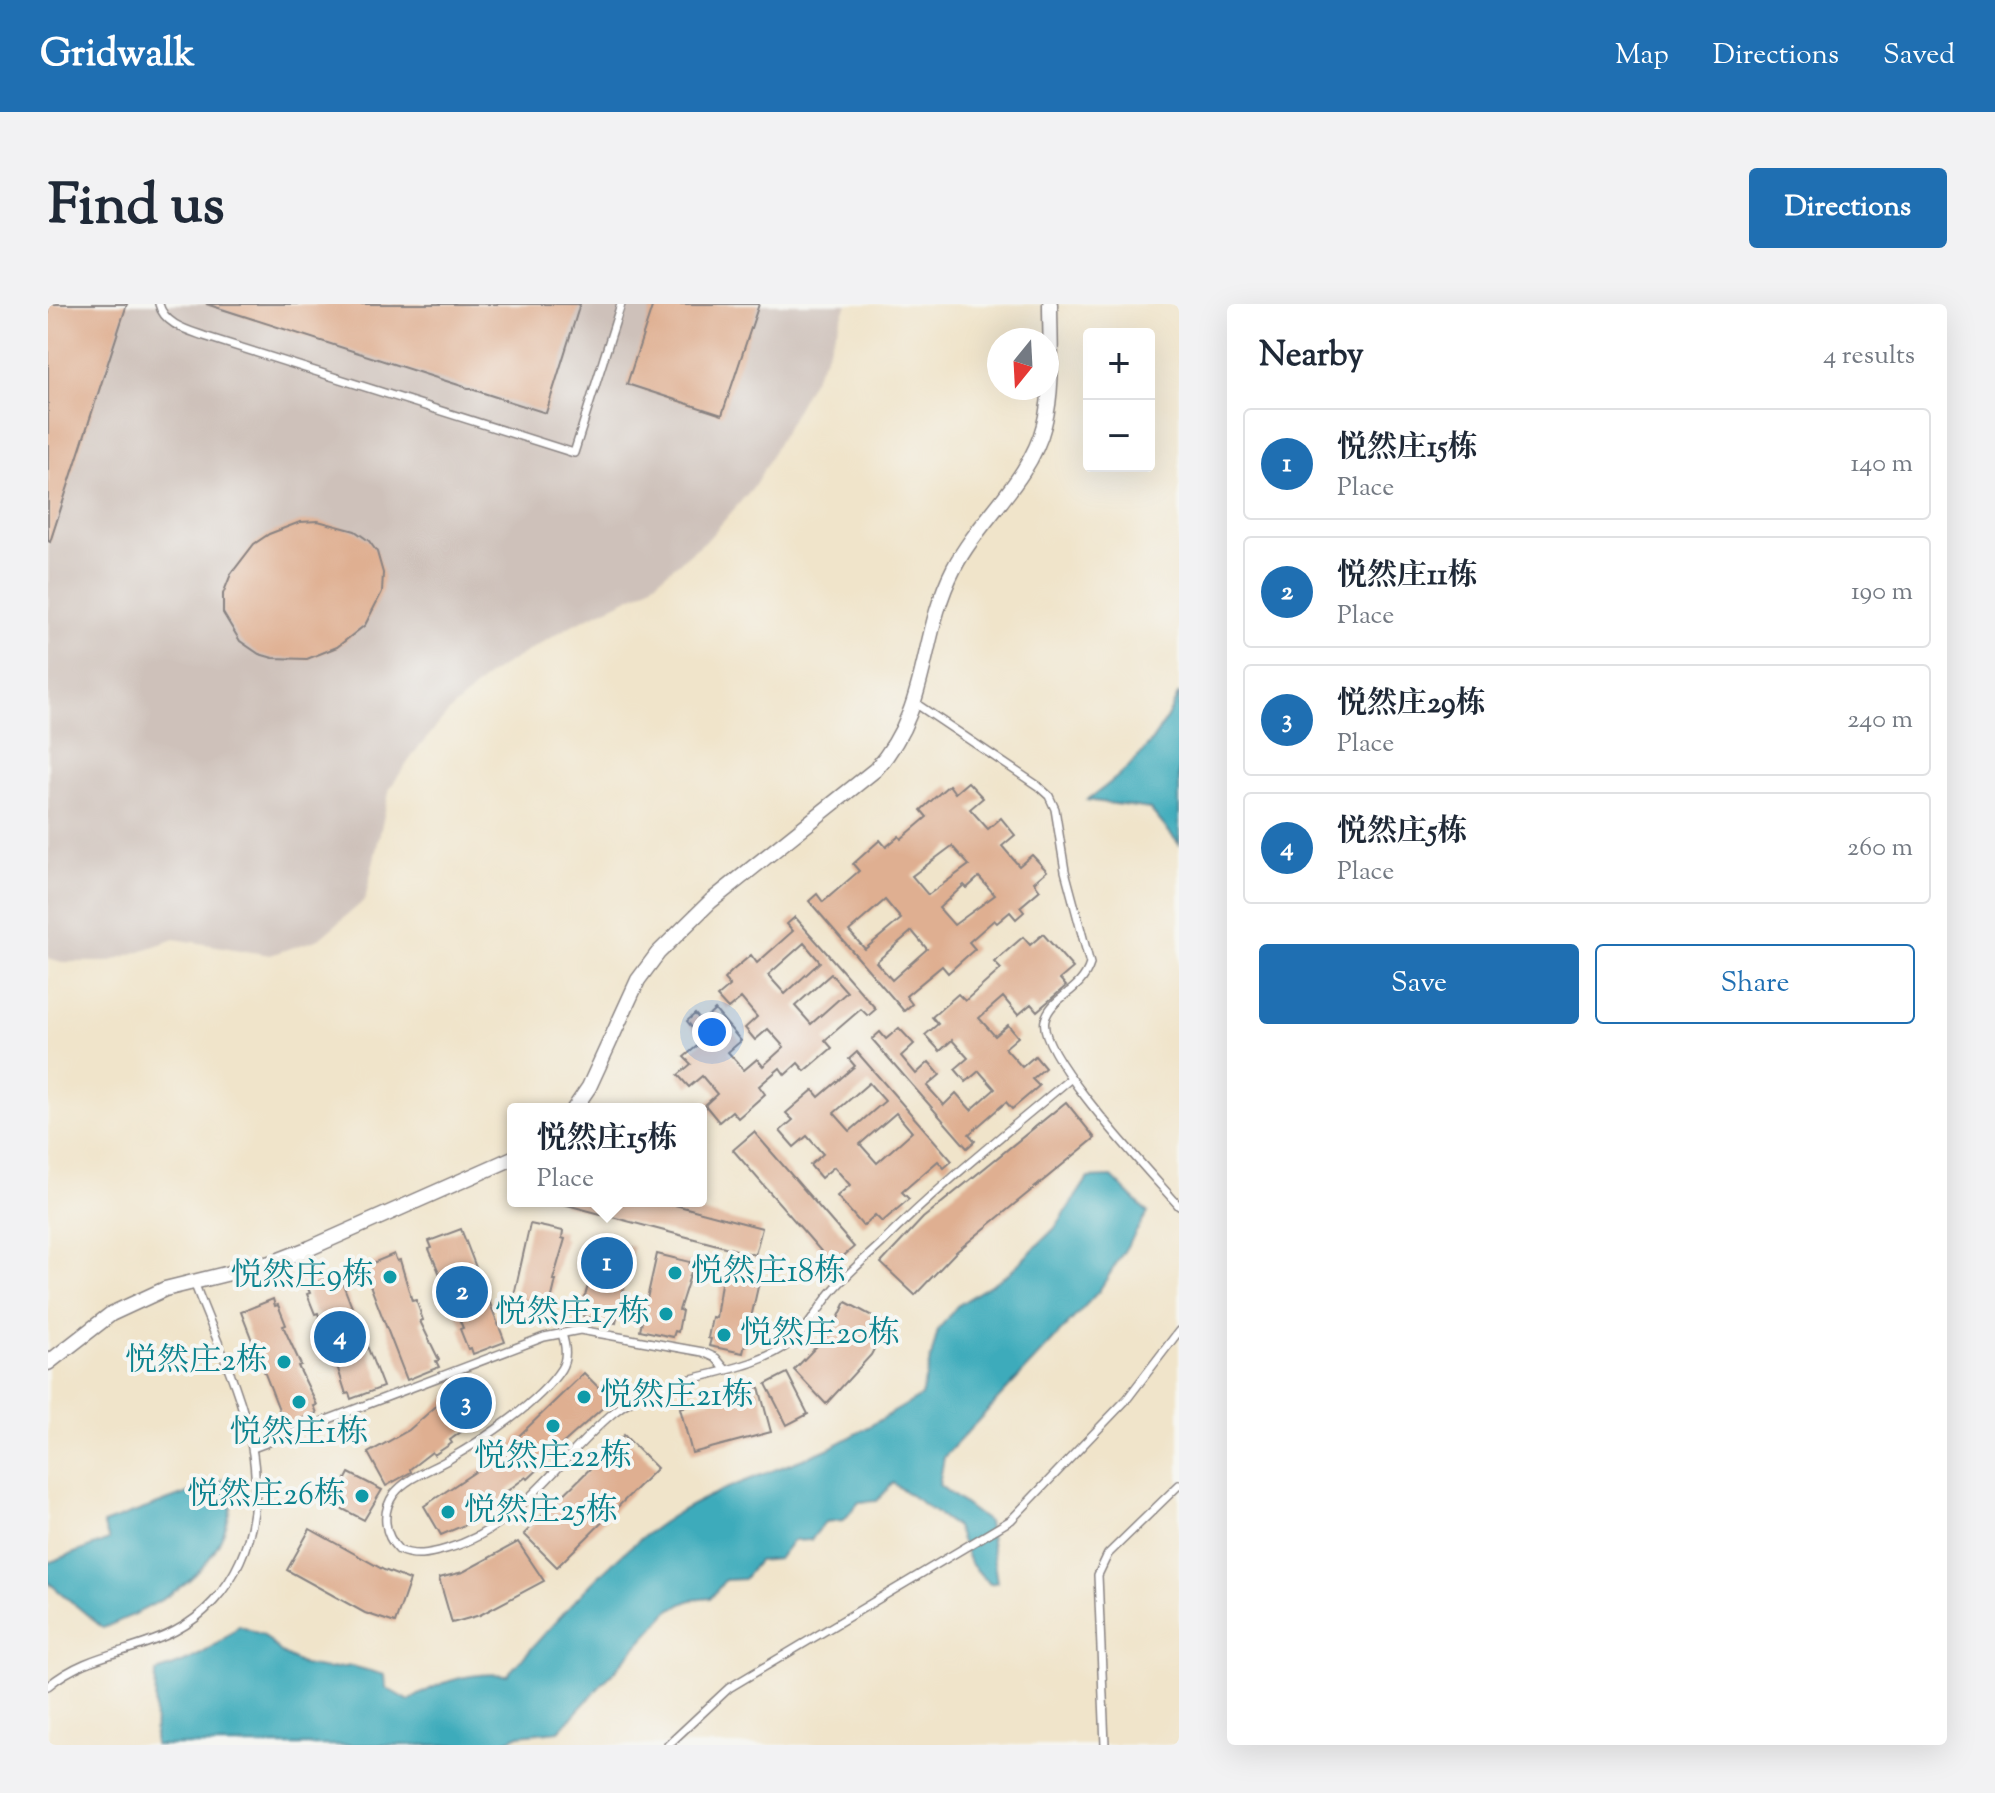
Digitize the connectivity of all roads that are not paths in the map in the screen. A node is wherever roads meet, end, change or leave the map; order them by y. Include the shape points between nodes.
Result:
1 (159, 304) edge
2 (621, 304) edge
3 (1050, 304) edge
4 (915, 703) junction
5 (1070, 1079) junction
6 (578, 1103) edge
7 (507, 1161) edge
8 (1179, 1206) edge
9 (193, 1281) junction
10 (1179, 1331) edge
11 (562, 1334) junction
12 (48, 1363) edge
13 (725, 1369) junction
14 (253, 1448) junction
15 (1179, 1485) edge
16 (48, 1686) edge
17 (668, 1745) edge
18 (1105, 1745) edge

1 - 2 lane via 175,325 204,336 574,453
3 - 4 street via 1044,427 1019,476 953,570
4 - 5 lane via 1038,786 1053,802 1072,898 1089,951 1086,977 1047,1012 1043,1024
4 - 6 street via 894,749 875,770 711,901 658,953 638,980
5 - 8 lane
5 - 13 lane via 919,1207 829,1295 793,1340 769,1356
7 - 9 street via 274,1262
9 - 12 street via 111,1314
9 - 14 lane
10 - 17 lane via 1127,1399 1011,1520 744,1678
11 - 13 lane via 580,1330 703,1352
11 - 13 lane via 565,1358 542,1389 478,1441 394,1495 386,1513 386,1532 399,1550 421,1555 489,1532 620,1407
11 - 14 lane
14 - 16 lane via 254,1519 247,1546 220,1595 176,1631 92,1659
15 - 18 lane via 1108,1554 1098,1575

